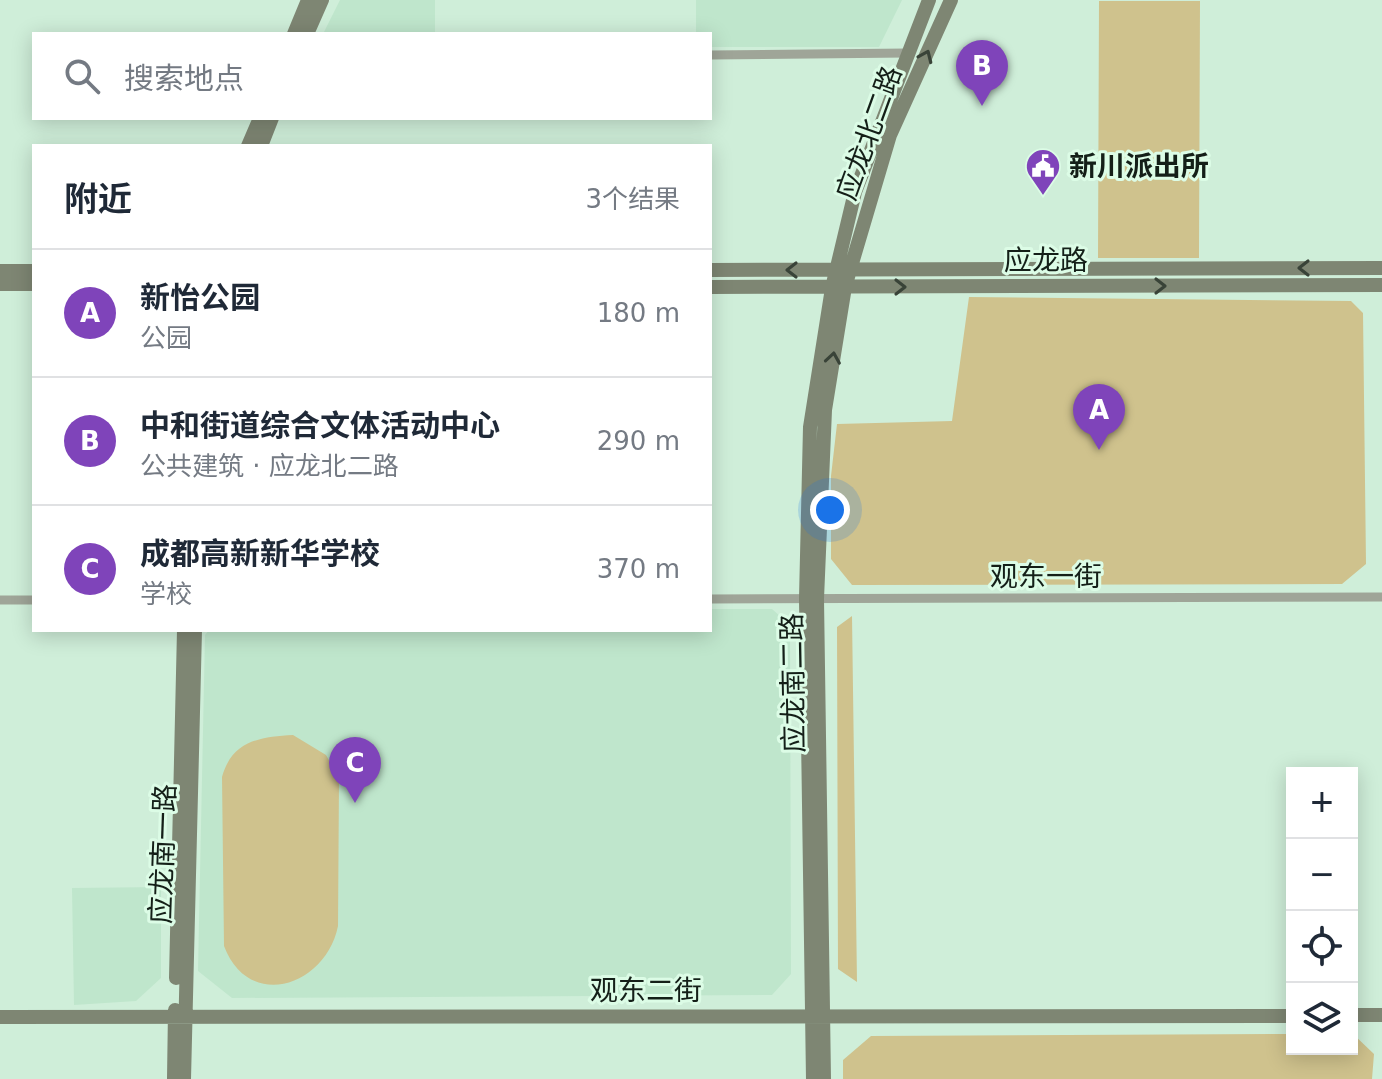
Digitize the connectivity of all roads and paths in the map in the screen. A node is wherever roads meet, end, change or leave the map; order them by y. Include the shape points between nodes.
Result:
1 (308, 0) edge
2 (322, 0) edge
3 (929, 0) edge
4 (951, 0) edge
5 (295, 32) edge
6 (308, 32) edge
7 (907, 53) junction
8 (712, 55) edge
9 (259, 120) edge
10 (271, 120) edge
11 (249, 144) edge
12 (262, 144) edge
13 (1382, 268) edge
14 (712, 270) edge
15 (843, 270) junction
16 (0, 271) edge
17 (32, 271) edge
18 (0, 284) edge
19 (32, 284) edge
20 (1382, 285) edge
21 (712, 287) edge
22 (838, 288) junction
23 (1382, 597) edge
24 (712, 599) edge
25 (812, 599) junction
26 (0, 600) edge
27 (32, 600) edge
28 (184, 632) edge
29 (195, 632) edge
30 (1358, 1015) edge
31 (1382, 1015) edge
32 (818, 1016) junction
33 (1286, 1016) edge
34 (0, 1017) edge
35 (180, 1017) junction
36 (174, 1079) edge
37 (184, 1079) edge
38 (813, 1079) edge
39 (824, 1079) edge

1 - 5 street
2 - 6 street
3 - 7 street, 应龙北二路
15 -> 4 street, 应龙北二路 via 890,135
7 - 8 street
7 - 15 street, 应龙北二路 via 855,192
9 - 11 street
10 - 12 street
13 -> 15 street, 应龙路
15 -> 14 street, 应龙路
15 - 22 street, 应龙北二路
16 - 17 street
18 - 19 street
22 -> 20 street, 应龙路
21 - 22 street, 应龙路
22 - 25 street, 应龙南二路 via 810,427
23 - 25 street, 观东一街
24 - 25 street, 观东一街
25 - 32 street, 应龙南二路
26 - 27 street
28 - 35 street, 应龙南一路
29 - 35 street, 应龙南一路
30 - 31 street
32 - 33 street, 观东二街
32 - 35 street, 观东二街
32 - 38 street, 应龙南二路
32 - 39 street, 应龙南二路
34 - 35 street, 观东二街
35 - 36 street, 应龙南一路
35 - 37 street, 应龙南一路

